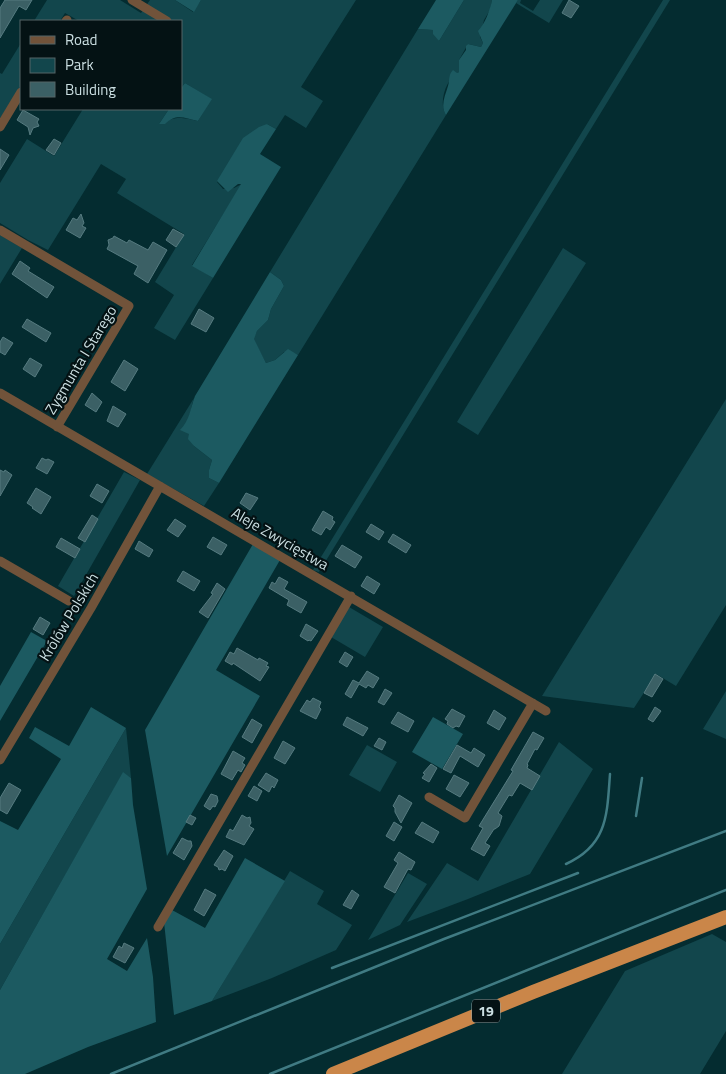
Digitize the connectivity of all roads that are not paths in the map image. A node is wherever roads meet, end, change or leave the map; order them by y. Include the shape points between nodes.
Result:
1 (132, 0) edge
2 (165, 20) edge
3 (20, 94) edge
4 (0, 127) edge
5 (0, 230) edge
6 (0, 393) edge
7 (57, 427) junction
8 (160, 486) junction
9 (0, 561) edge
10 (351, 596) junction
11 (69, 602) dead end
12 (533, 704) junction
13 (546, 711) dead end
14 (0, 760) edge
15 (429, 797) dead end
16 (726, 917) edge
17 (158, 927) dead end
18 (333, 1074) edge

1 - 2 street
3 - 4 street
5 - 7 street, Zygmunta I Starego via 129,306
6 - 7 street, Aleje Zwycięstwa
7 - 8 street, Aleje Zwycięstwa
8 - 10 street, Aleje Zwycięstwa
8 - 14 street, Królów Polskich via 92,608
9 - 11 street
10 - 12 street, Aleje Zwycięstwa
10 - 17 street
12 - 13 street, Aleje Zwycięstwa
12 - 15 street via 465,818
16 - 18 highway, 19

